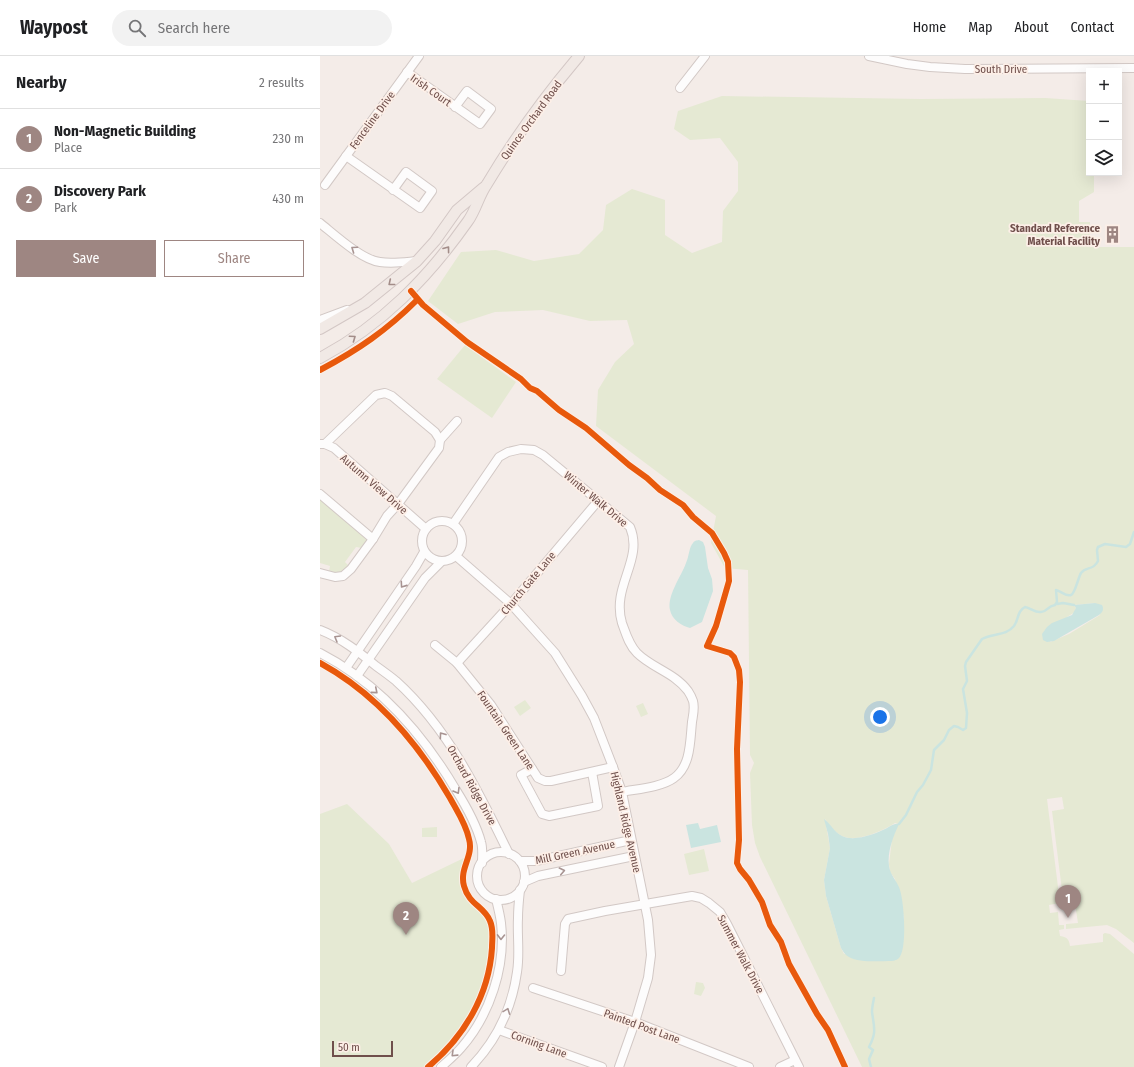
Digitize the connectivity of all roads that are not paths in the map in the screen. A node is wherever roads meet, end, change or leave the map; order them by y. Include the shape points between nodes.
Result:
1 (419, 56) edge
2 (704, 56) edge
3 (869, 56) edge
4 (577, 57) edge
5 (906, 60) edge
6 (1134, 68) edge
7 (407, 72) junction
8 (680, 88) dead end
9 (455, 107) dead end
10 (346, 156) junction
11 (325, 185) dead end
12 (486, 185) junction
13 (393, 190) junction
14 (320, 223) edge
15 (417, 261) junction
16 (365, 303) junction
17 (320, 320) edge
18 (320, 329) edge
19 (320, 358) edge
20 (457, 421) dead end
21 (440, 440) junction
22 (323, 444) edge
23 (320, 494) edge
24 (598, 501) junction
25 (398, 504) junction
26 (453, 524) junction
27 (426, 529) junction
28 (373, 539) junction
29 (424, 552) junction
30 (456, 556) junction
31 (441, 562) junction
32 (320, 573) edge
33 (511, 604) junction
34 (320, 630) edge
35 (435, 645) dead end
36 (357, 651) junction
37 (320, 653) edge
38 (368, 659) junction
39 (457, 663) junction
40 (346, 668) junction
41 (357, 676) junction
42 (614, 767) junction
43 (532, 769) junction
44 (592, 772) junction
45 (622, 792) junction
46 (631, 840) junction
47 (509, 854) junction
48 (634, 856) junction
49 (520, 861) junction
50 (482, 863) junction
51 (524, 882) junction
52 (520, 890) junction
53 (496, 899) junction
54 (645, 905) junction
55 (561, 971) dead end
56 (533, 988) dead end
57 (635, 1022) junction
58 (499, 1030) junction
59 (797, 1063) edge
60 (441, 1067) edge
61 (471, 1067) edge
62 (602, 1067) edge
63 (619, 1067) edge
64 (749, 1067) edge
65 (780, 1067) edge

1 - 7 street, Fenceline Drive
2 - 8 street
3 - 5 street, South Drive
4 - 12 main road, Quince Orchard Road
5 - 6 street, South Drive via 930,67 965,69
7 - 9 street, Irish Court
7 - 10 street, Fenceline Drive
10 - 11 street, Fenceline Drive
10 - 13 street
12 - 15 main road, Quince Orchard Road via 457,210
19 -> 12 main road, Quince Orchard Road via 379,320 406,296 469,220
13 - 13 street via 420,208 432,192 406,172
15 -> 14 street via 379,262 356,251
15 -> 16 main road, Quince Orchard Road
16 - 17 street
16 - 18 main road, Quince Orchard Road
20 - 21 street
21 - 22 street via 435,432 392,396 384,393 376,395
21 - 25 street via 439,448
22 - 25 street, Autumn View Drive via 334,448
23 - 28 street
24 - 26 street, Winter Walk Drive via 543,455 534,450 521,449 508,452 496,460
24 - 33 street, Church Gate Lane
24 - 45 street, Winter Walk Drive via 630,526 634,536 634,551 620,599 622,622 629,641 637,653 679,680 688,691 694,711 687,758 682,770 674,779
25 - 27 street, Autumn View Drive
25 - 28 street
26 - 27 street via 436,521
26 - 30 street via 459,530 462,540
27 - 29 street via 421,538
28 - 32 street via 343,576 335,578
29 - 31 street via 433,560
29 -> 36 street
30 - 31 street
30 - 33 street, Highland Ridge Avenue
31 - 38 street via 425,578
33 - 39 street, Church Gate Lane
33 - 42 street, Highland Ridge Avenue via 555,653 569,674 594,718
36 -> 34 street, Orchard Ridge Drive
35 - 39 street, Fountain Green Lane
36 - 38 street, Orchard Ridge Drive
36 - 40 street
37 - 40 street, Orchard Ridge Drive
38 - 41 street
47 -> 38 street, Orchard Ridge Drive via 472,780 447,741 422,708 396,681
39 - 43 street, Fountain Green Lane via 492,705
40 - 41 street, Orchard Ridge Drive
41 -> 50 street, Orchard Ridge Drive via 384,698 409,724 444,769 474,821 482,843
42 - 44 street, Fountain Green Lane
42 - 45 street, Highland Ridge Avenue
43 - 44 street, Fountain Green Lane via 538,778 545,781
43 - 44 street via 521,775 542,814 549,816 598,806
45 - 46 street, Highland Ridge Avenue
46 - 48 street, Highland Ridge Avenue
46 - 49 street, Mill Green Avenue via 533,861
47 - 49 street
47 - 50 street via 494,853
51 -> 48 street, Mill Green Avenue via 538,876
48 - 54 street, Highland Ridge Avenue
49 - 51 street via 524,870
50 - 53 street via 478,870 480,887
51 - 52 street
52 - 53 street via 514,896
58 -> 52 street via 508,1010 517,972
53 -> 60 street via 502,937 495,986 482,1018 461,1047
54 - 55 street, Summer Walk Drive via 568,919 565,924
54 - 57 street, Highland Ridge Avenue via 650,936 650,961 648,978
54 - 59 street, Summer Walk Drive via 692,896 701,898 720,912
56 - 57 street, Painted Post Lane
57 - 63 street, Highland Ridge Avenue
57 - 64 street, Painted Post Lane
58 - 61 street
58 - 62 street, Corning Lane
59 - 65 street

